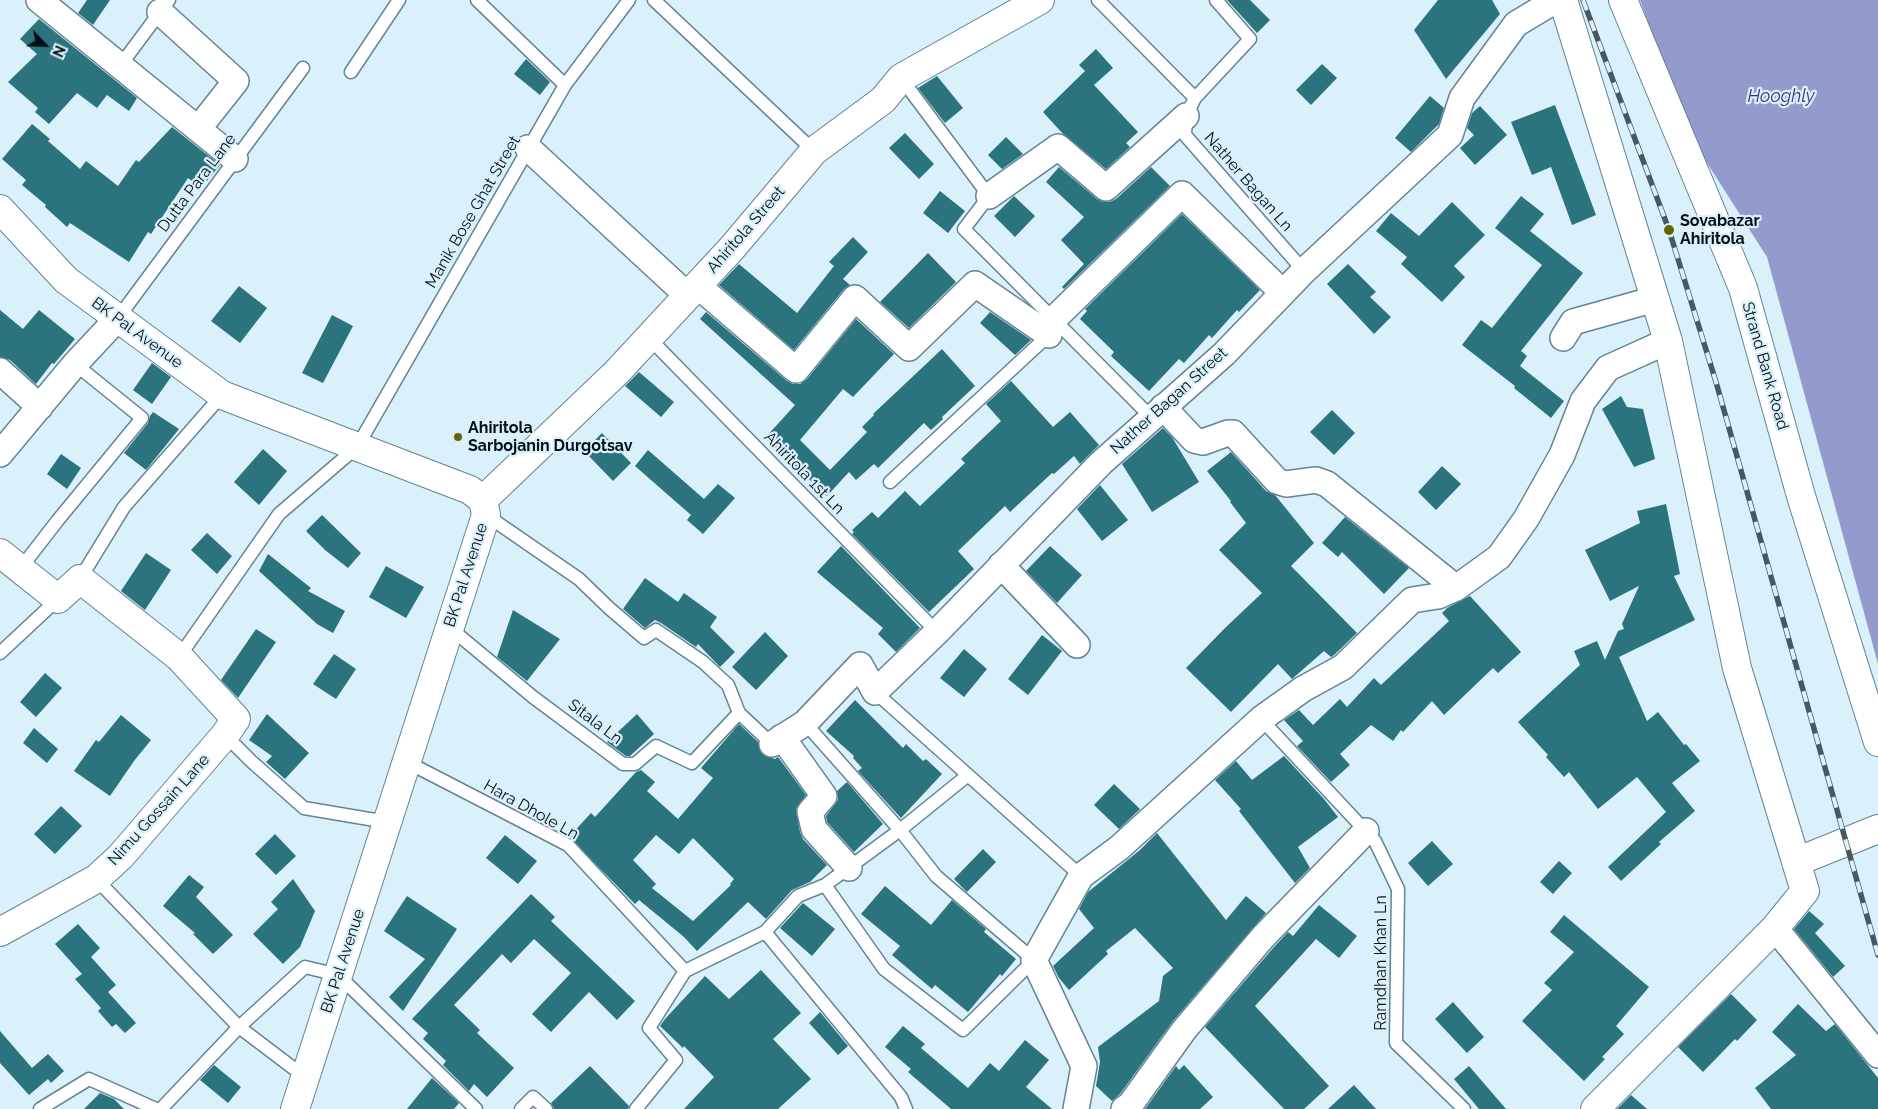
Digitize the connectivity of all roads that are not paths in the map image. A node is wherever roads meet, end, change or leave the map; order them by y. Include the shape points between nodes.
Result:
1 (38, 0) edge
2 (398, 0) edge
3 (477, 0) edge
4 (629, 0) edge
5 (654, 0) edge
6 (1040, 0) edge
7 (1098, 0) edge
8 (1216, 0) edge
9 (1556, 0) edge
10 (1563, 0) edge
11 (1623, 0) edge
12 (165, 6) edge
13 (120, 66) junction
14 (303, 68) dead end
15 (351, 72) dead end
16 (901, 78) junction
17 (565, 85) junction
18 (1190, 107) junction
19 (198, 129) junction
20 (528, 148) junction
21 (814, 151) junction
22 (235, 159) junction
23 (990, 196) junction
24 (0, 209) edge
25 (1304, 270) junction
26 (692, 290) junction
27 (1283, 292) junction
28 (1655, 299) junction
29 (118, 318) junction
30 (1054, 326) junction
31 (648, 336) junction
32 (1563, 338) dead end
33 (1668, 341) junction
34 (75, 364) junction
35 (0, 371) edge
36 (222, 395) junction
37 (40, 407) junction
38 (1157, 412) junction
39 (357, 447) junction
40 (0, 454) edge
41 (890, 482) dead end
42 (484, 507) junction
43 (10, 561) edge
44 (1001, 565) junction
45 (80, 579) junction
46 (1456, 588) junction
47 (58, 599) junction
48 (937, 632) junction
49 (456, 633) dead end
50 (1077, 645) dead end
51 (0, 653) edge
52 (179, 657) junction
53 (875, 692) junction
54 (739, 713) junction
55 (1261, 719) junction
56 (805, 723) junction
57 (225, 735) junction
58 (777, 741) junction
59 (1878, 742) edge
60 (407, 762) junction
61 (968, 776) junction
62 (387, 822) junction
63 (1878, 829) edge
64 (900, 830) junction
65 (1366, 831) junction
66 (1796, 862) junction
67 (849, 868) junction
68 (1081, 876) junction
69 (96, 879) junction
70 (825, 885) junction
71 (1775, 928) junction
72 (0, 932) edge
73 (765, 932) junction
74 (1034, 960) junction
75 (685, 971) junction
76 (338, 975) junction
77 (239, 1026) junction
78 (1878, 1055) edge
79 (305, 1077) junction
80 (40, 1109) edge
81 (156, 1109) edge
82 (161, 1109) edge
83 (295, 1109) edge
84 (476, 1109) edge
85 (521, 1109) edge
86 (546, 1109) edge
87 (636, 1109) edge
88 (906, 1109) edge
89 (1076, 1109) edge
90 (1124, 1109) edge
91 (1464, 1109) edge
92 (1594, 1109) edge

1 - 13 street
2 - 15 lane
3 - 17 lane
4 - 17 lane, Manik Bose Ghat Street
5 - 21 lane
6 - 16 main road, Ahiritola Street
7 - 18 lane
8 - 18 lane via 1250,39
9 - 25 street, Nather Bagan Street via 1516,24 1462,98 1450,136
10 - 28 main road
11 - 59 main road, Strand Bank Road via 1743,288 1802,496
12 - 13 lane
12 - 19 street via 236,81
13 - 19 street
14 - 22 lane, Dutta Para Lane
16 - 21 main road, Ahiritola Street via 883,100
16 - 23 lane
17 - 20 lane, Manik Bose Ghat Street
18 - 23 street via 1106,188 1058,147
18 - 25 lane, Nather Bagan Ln via 1185,135
19 - 22 street
20 - 26 street
20 - 39 lane, Manik Bose Ghat Street
21 - 26 main road, Ahiritola Street
22 - 29 lane, Dutta Para Lane
23 - 30 lane via 964,229
24 - 29 main road, BK Pal Avenue via 66,280
25 - 27 street, Nather Bagan Street
26 - 30 street via 796,370 855,298 909,348 975,284
26 - 31 main road, Ahiritola Street
27 - 30 street via 1182,194
27 - 38 street, Nather Bagan Street via 1224,354
28 - 32 street via 1573,322
28 - 33 main road
29 - 34 street
29 - 36 main road, BK Pal Avenue
30 - 38 lane
30 - 41 lane
31 - 42 main road, Ahiritola Street via 617,372
31 - 48 lane, Ahiritola 1st Ln
33 - 46 street via 1608,368 1583,401 1562,455 1526,519 1499,557
33 - 66 main road via 1737,668
34 - 37 street
34 - 43 lane via 142,418 58,520
35 - 37 street
36 - 39 main road, BK Pal Avenue
36 - 45 lane via 124,507
37 - 40 street
38 - 44 street, Nather Bagan Street via 1101,463
38 - 46 street via 1194,440 1203,442 1233,433 1277,481 1286,484 1316,480 1327,484
39 - 42 main road, BK Pal Avenue via 470,490
39 - 52 lane, Manik Bose Ghat Street via 279,514
42 - 54 lane via 579,579 644,638 656,630 703,662 728,685
42 - 60 main road, BK Pal Avenue
43 - 47 main road
44 - 48 street, Nather Bagan Street
44 - 50 street
45 - 47 main road
45 - 52 main road
46 - 55 street via 1438,596 1412,600 1343,666
47 - 51 lane
48 - 53 street, Nather Bagan Street
49 - 54 lane, Sitala Ln via 533,697 623,764 635,764 656,746 692,763
52 - 57 main road, Nimu Gossain Lane via 236,719
53 - 56 street via 860,665
53 - 61 lane
54 - 58 lane
55 - 65 lane, Ramdhan Khan Ln
55 - 68 street via 1119,848
56 - 58 street
56 - 64 lane
57 - 62 lane via 304,808
57 - 69 main road, Nimu Gossain Lane via 121,856
58 - 67 street via 824,796 810,812 814,829
60 - 62 main road, BK Pal Avenue
60 - 75 lane, Hara Dhole Ln via 568,845
61 - 64 lane
61 - 68 lane
62 - 76 main road, BK Pal Avenue
63 - 66 main road
64 - 67 lane
64 - 74 lane via 936,876
65 - 90 street via 1263,937 1184,1030
65 - 91 lane, Ramdhan Khan Ln via 1376,841 1398,889 1396,1043
66 - 71 main road via 1805,891
67 - 70 lane
68 - 74 street
69 - 72 main road, Nimu Gossain Lane
69 - 77 lane
70 - 73 lane via 798,896
70 - 74 lane via 884,969 963,1030
71 - 78 street
71 - 92 main road
73 - 75 lane
73 - 88 lane via 901,1097
74 - 89 street via 1084,1066
75 - 87 lane via 649,1028 676,1060
76 - 77 lane via 305,967
76 - 79 main road, BK Pal Avenue
76 - 84 lane
77 - 79 lane
77 - 82 lane
79 - 83 main road, BK Pal Avenue
80 - 81 lane via 89,1079
85 - 86 lane via 533,1097

